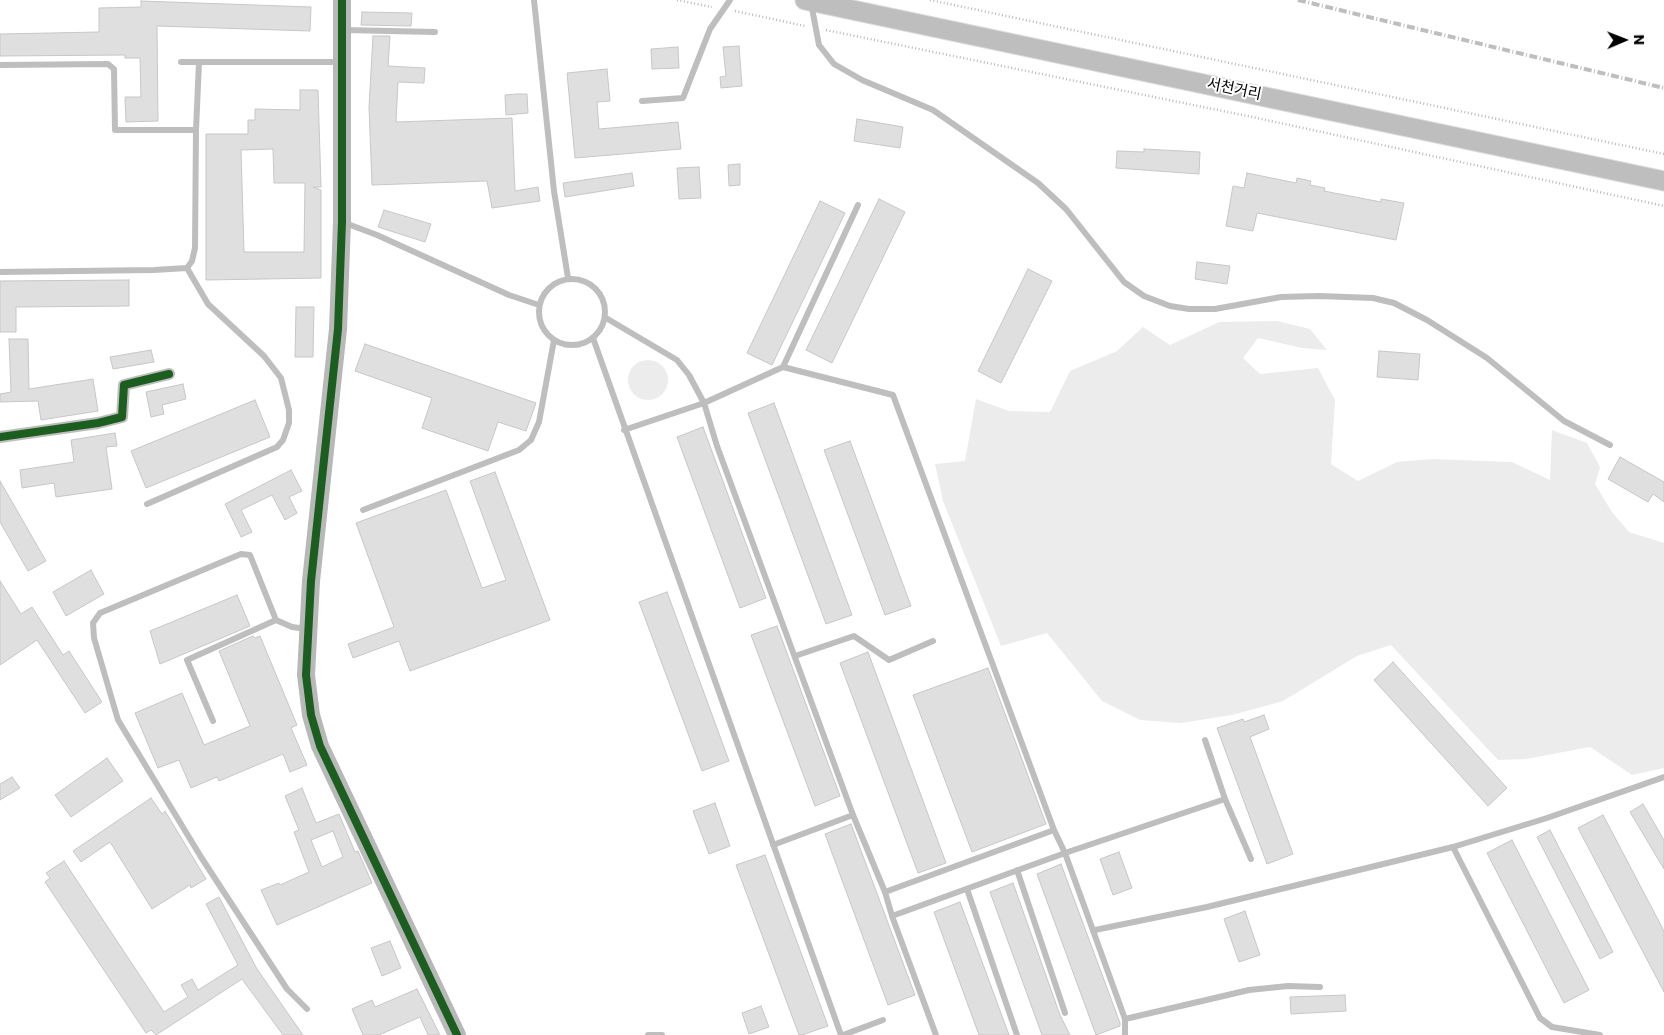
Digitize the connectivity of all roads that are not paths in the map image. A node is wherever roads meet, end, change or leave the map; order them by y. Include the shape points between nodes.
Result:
1 (342, 0) edge
2 (534, 0) edge
3 (730, 0) edge
4 (808, 1) edge
5 (342, 30) junction
6 (435, 32) dead end
7 (181, 62) dead end
8 (199, 62) junction
9 (342, 62) junction
10 (0, 65) edge
11 (642, 100) dead end
12 (196, 130) junction
13 (1664, 181) edge
14 (858, 204) dead end
15 (342, 222) junction
16 (187, 268) junction
17 (0, 272) edge
18 (568, 278) junction
19 (539, 305) junction
20 (606, 318) junction
21 (594, 338) junction
22 (554, 340) junction
23 (783, 367) junction
24 (168, 374) dead end
25 (704, 403) junction
26 (624, 430) junction
27 (0, 438) edge
28 (1610, 445) dead end
29 (147, 504) dead end
30 (363, 510) dead end
31 (276, 620) junction
32 (308, 629) junction
33 (933, 641) dead end
34 (795, 656) junction
35 (214, 721) dead end
36 (1205, 740) dead end
37 (1664, 777) edge
38 (1225, 799) junction
39 (853, 815) junction
40 (1054, 830) junction
41 (773, 845) junction
42 (1453, 847) junction
43 (1065, 853) junction
44 (1251, 859) dead end
45 (1017, 870) junction
46 (967, 889) junction
47 (885, 892) junction
48 (892, 916) junction
49 (1095, 930) junction
50 (1320, 987) dead end
51 (306, 1009) dead end
52 (1065, 1013) dead end
53 (1125, 1019) junction
54 (883, 1020) dead end
55 (457, 1035) edge
56 (648, 1035) edge
57 (662, 1035) edge
58 (842, 1035) edge
59 (936, 1035) edge
60 (1017, 1035) edge
61 (1125, 1035) edge
62 (1600, 1035) edge

1 - 5 street
2 - 18 lane via 554,191
3 - 11 lane via 710,29 683,98
4 - 13 main road, 서천거리
4 - 28 lane via 819,45 834,64 862,80 933,110 1038,183 1066,209 1124,282 1144,296 1189,309 1215,309 1282,297 1373,298 1394,303 1487,358 1564,421
5 - 6 lane
5 - 9 street
7 - 8 lane
8 - 9 lane
8 - 12 lane
9 - 15 street
10 - 12 lane via 108,64 114,69 115,130
12 - 16 lane via 194,248
14 - 23 lane
15 - 19 lane
15 - 32 street via 338,329 328,400
16 - 17 lane
16 - 29 lane via 208,304 264,356 281,378 290,410 289,423 283,440 276,447
18 - 19 lane via 549,287
18 - 20 lane via 589,282 604,297
19 - 22 lane via 542,326
20 - 21 lane
20 - 25 lane via 678,360
21 - 22 lane via 577,346
21 - 26 lane
22 - 30 lane via 539,422 531,440 519,450
23 - 25 lane
23 - 40 lane via 893,395
24 - 27 street via 124,385 122,417
25 - 26 lane
25 - 34 lane
26 - 41 lane
31 - 32 lane
31 - 35 lane via 187,660
31 - 51 lane via 250,555 241,554 100,613 93,623 94,638 118,720 281,981
32 - 55 street via 306,675 311,715 320,746
33 - 34 lane via 890,660 854,636
34 - 39 lane
36 - 38 lane
37 - 42 lane
38 - 43 lane
38 - 44 lane
39 - 41 lane
39 - 47 lane
40 - 43 lane
40 - 47 lane
41 - 58 lane
42 - 49 lane via 1207,907
42 - 62 lane via 1540,1018 1552,1026
43 - 45 lane
43 - 49 lane
45 - 46 lane
45 - 52 lane
46 - 48 lane
46 - 60 lane
47 - 48 lane
48 - 59 lane
49 - 53 lane
50 - 53 lane via 1249,990
53 - 61 lane
54 - 58 lane
56 - 57 lane

